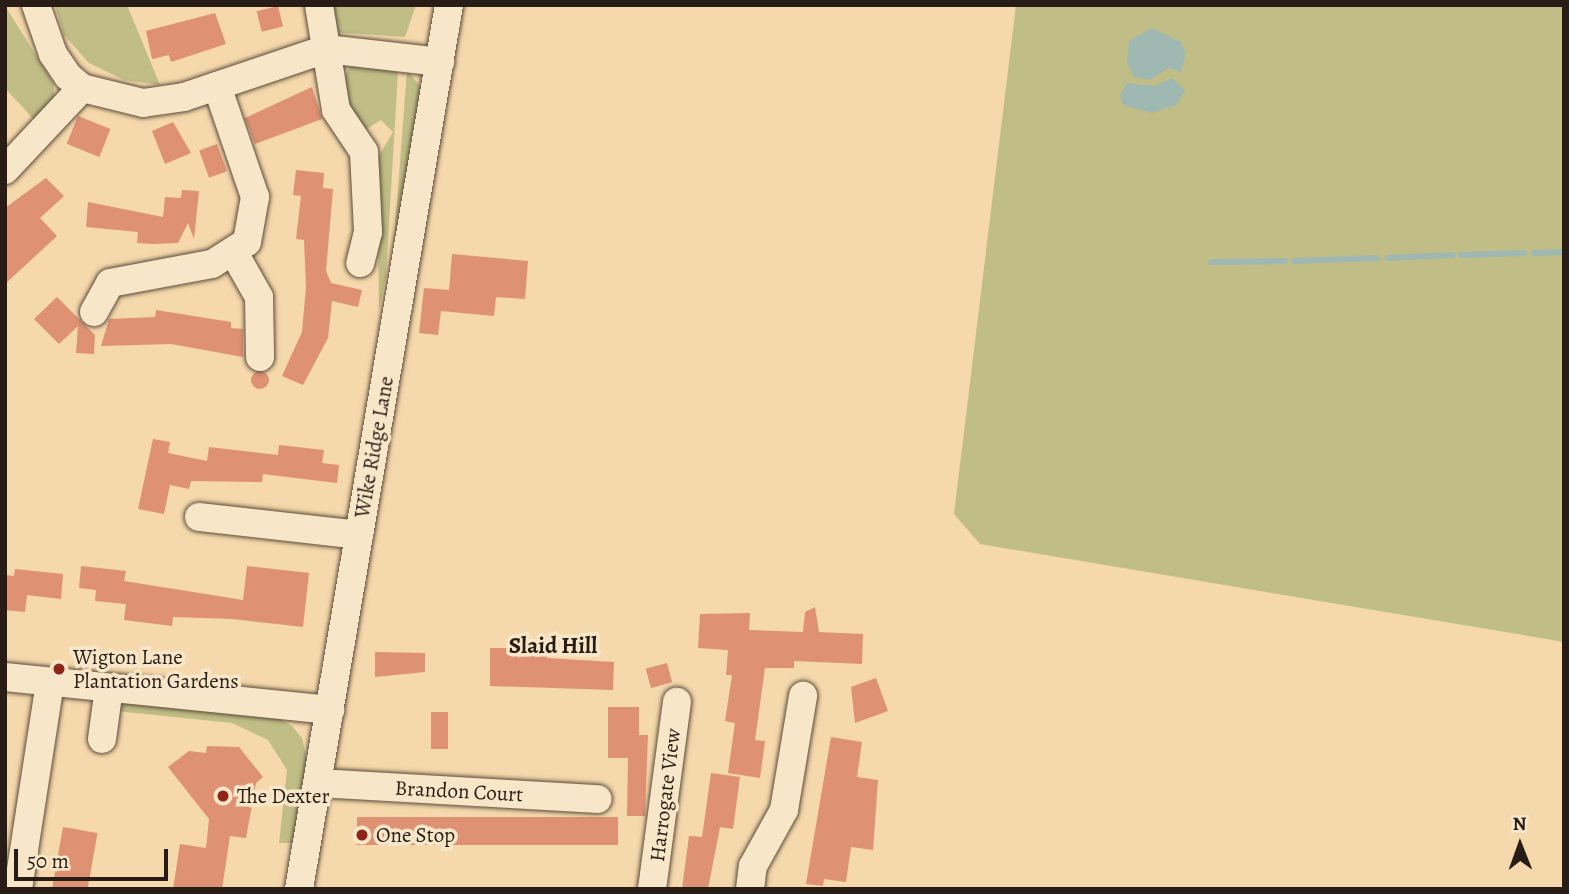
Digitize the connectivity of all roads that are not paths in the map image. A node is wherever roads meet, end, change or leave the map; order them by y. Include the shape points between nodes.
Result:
1 (36, 5) edge
2 (318, 5) edge
3 (449, 5) edge
4 (326, 50) junction
5 (440, 62) junction
6 (217, 86) junction
7 (82, 88) junction
8 (5, 170) edge
9 (233, 251) junction
10 (360, 263) dead end
11 (94, 312) dead end
12 (260, 357) dead end
13 (199, 517) dead end
14 (359, 535) junction
15 (5, 677) edge
16 (50, 682) junction
17 (109, 688) junction
18 (803, 696) dead end
19 (677, 702) dead end
20 (330, 710) junction
21 (102, 739) dead end
22 (319, 783) junction
23 (598, 799) dead end
24 (18, 889) edge
25 (299, 889) edge
26 (652, 889) edge
27 (750, 889) edge

1 - 7 street via 52,54
2 - 4 street
3 - 5 street, Wike Ridge Lane
4 - 5 street
4 - 6 street
4 - 10 street via 336,110 364,152 368,232
5 - 14 street, Wike Ridge Lane
6 - 7 street via 143,103
6 - 9 street via 255,197 247,242
7 - 8 street
9 - 11 street via 212,264 106,273
9 - 12 street via 271,307
13 - 14 street
14 - 20 street, Wike Ridge Lane
15 - 16 street
16 - 17 street
16 - 24 street
17 - 20 street
17 - 21 street
18 - 27 street via 784,810 753,866
19 - 26 street, Harrogate View
20 - 22 street, Wike Ridge Lane
22 - 23 street, Brandon Court
22 - 25 street, Wike Ridge Lane

